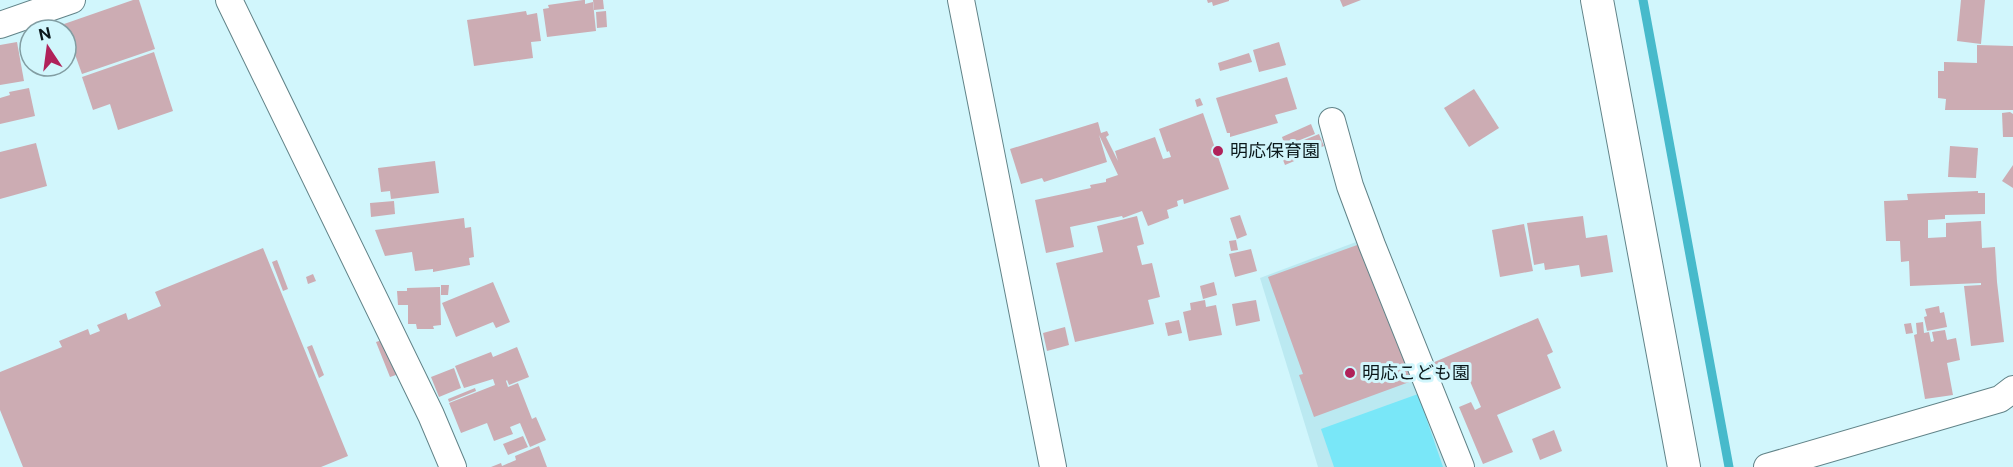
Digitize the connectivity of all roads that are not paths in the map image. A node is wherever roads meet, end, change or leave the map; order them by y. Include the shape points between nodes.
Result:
1 (72, 0) edge
2 (229, 0) edge
3 (961, 0) edge
4 (1597, 0) edge
5 (0, 25) edge
6 (1332, 121) dead end
7 (2009, 399) edge
8 (453, 467) edge
9 (1053, 467) edge
10 (1461, 467) edge
11 (1684, 467) edge
12 (1767, 467) edge

1 - 5 street
2 - 8 street
3 - 9 street
4 - 11 street
6 - 10 street via 1350,186
7 - 12 street

